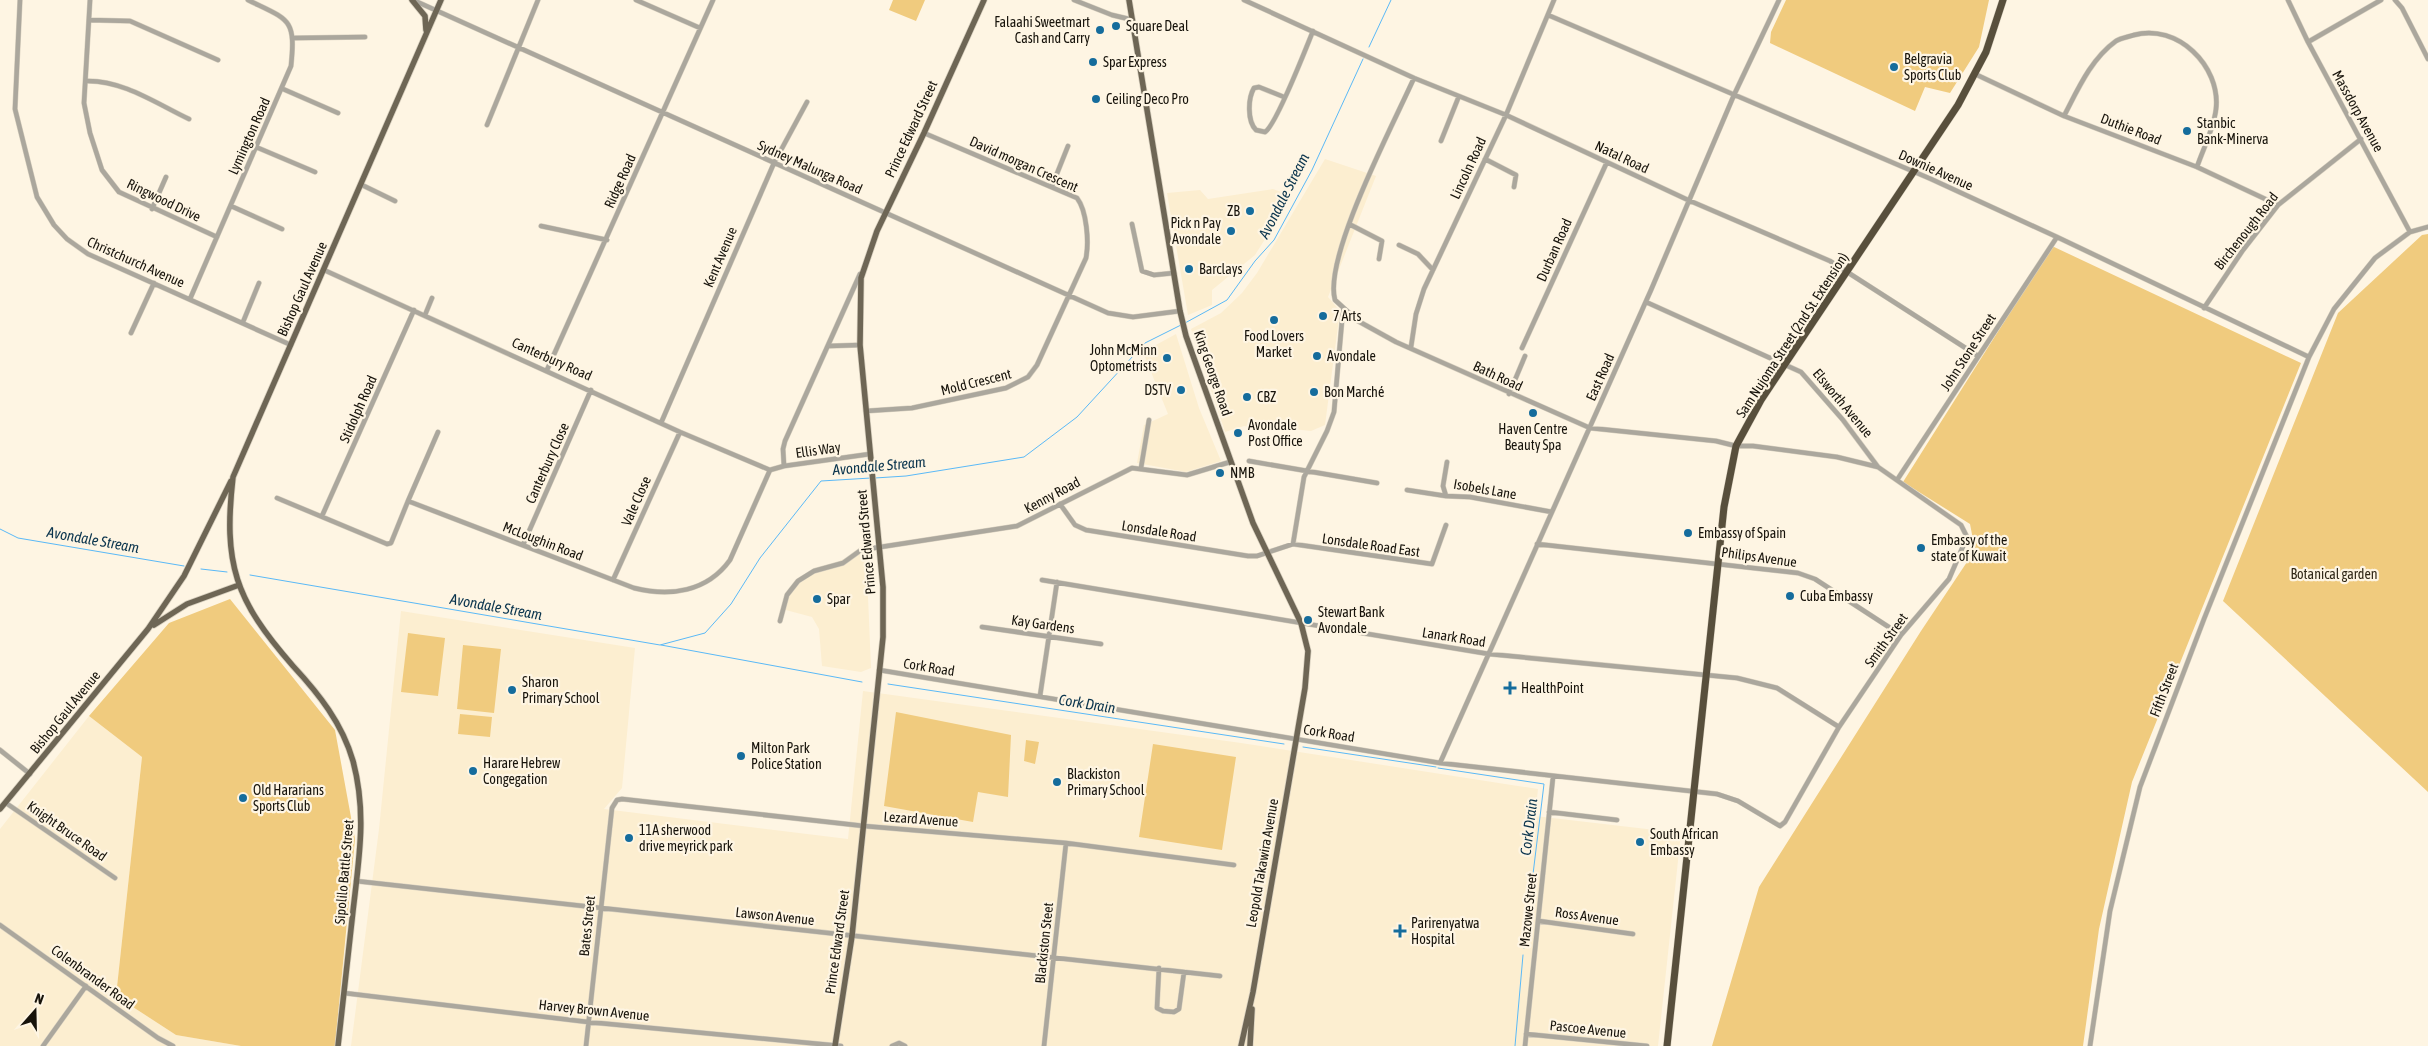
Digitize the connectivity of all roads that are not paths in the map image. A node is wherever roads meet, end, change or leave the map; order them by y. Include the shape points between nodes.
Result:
1 (20, 0) edge
2 (90, 0) edge
3 (248, 0) edge
4 (412, 0) edge
5 (441, 0) edge
6 (538, 0) edge
7 (636, 0) edge
8 (713, 0) edge
9 (984, 0) edge
10 (1074, 0) edge
11 (1129, 0) edge
12 (1246, 0) edge
13 (1554, 0) edge
14 (1778, 0) edge
15 (2003, 0) edge
16 (2288, 0) edge
17 (2381, 0) edge
18 (2395, 0) edge
19 (436, 10) junction
20 (1548, 15) junction
21 (89, 20) junction
22 (1133, 20) junction
23 (700, 28) junction
24 (1314, 31) junction
25 (426, 32) junction
26 (365, 37) dead end
27 (294, 38) junction
28 (2308, 42) junction
29 (518, 46) junction
30 (2428, 59) edge
31 (218, 60) dead end
32 (1975, 74) junction
33 (1414, 78) junction
34 (86, 81) junction
35 (283, 89) junction
36 (1459, 96) junction
37 (1734, 96) junction
38 (1284, 97) junction
39 (807, 102) dead end
40 (338, 113) dead end
41 (663, 113) junction
42 (1506, 115) junction
43 (2064, 116) junction
44 (189, 119) dead end
45 (486, 125) dead end
46 (924, 133) junction
47 (2361, 139) junction
48 (1441, 141) dead end
49 (1068, 146) dead end
50 (256, 147) junction
51 (1485, 158) junction
52 (1607, 162) junction
53 (774, 163) junction
54 (2197, 168) junction
55 (314, 172) dead end
56 (1914, 172) junction
57 (166, 177) dead end
58 (362, 185) junction
59 (1052, 186) junction
60 (1514, 187) dead end
61 (1688, 200) junction
62 (395, 201) dead end
63 (2278, 205) junction
64 (231, 206) junction
65 (152, 209) junction
66 (885, 213) junction
67 (1132, 224) dead end
68 (1349, 224) junction
69 (541, 226) dead end
70 (2428, 227) edge
71 (282, 229) dead end
72 (2410, 232) junction
73 (2057, 236) junction
74 (217, 237) junction
75 (607, 240) junction
76 (1399, 244) dead end
77 (1379, 259) dead end
78 (865, 262) junction
79 (324, 270) junction
80 (1433, 270) junction
81 (1849, 272) junction
82 (1174, 273) junction
83 (259, 283) dead end
84 (154, 284) junction
85 (1070, 296) junction
86 (432, 298) dead end
87 (190, 299) junction
88 (1646, 302) junction
89 (2204, 308) junction
90 (1343, 309) junction
91 (414, 310) junction
92 (1180, 311) junction
93 (425, 315) junction
94 (242, 322) junction
95 (131, 333) dead end
96 (291, 345) junction
97 (860, 345) junction
98 (829, 346) junction
99 (1411, 347) junction
100 (1522, 348) dead end
101 (1525, 356) dead end
102 (1978, 356) junction
103 (2309, 357) junction
104 (1786, 364) junction
105 (547, 370) junction
106 (591, 390) junction
107 (1509, 394) junction
108 (866, 411) junction
109 (1149, 420) dead end
110 (661, 423) junction
111 (1590, 428) junction
112 (438, 432) dead end
113 (680, 432) junction
114 (1736, 446) junction
115 (870, 454) junction
116 (1249, 461) dead end
117 (1230, 462) junction
118 (1446, 462) dead end
119 (784, 466) junction
120 (1878, 467) junction
121 (1141, 468) junction
122 (770, 470) junction
123 (1307, 470) junction
124 (233, 477) junction
125 (1898, 480) junction
126 (1377, 483) dead end
127 (1407, 490) dead end
128 (1446, 496) junction
129 (278, 498) dead end
130 (408, 501) junction
131 (1060, 504) junction
132 (1552, 512) junction
133 (322, 516) junction
134 (1446, 525) dead end
135 (1293, 544) junction
136 (1537, 544) junction
137 (523, 545) junction
138 (879, 547) junction
139 (1266, 553) junction
140 (1718, 563) junction
141 (613, 580) junction
142 (1042, 580) dead end
143 (1057, 582) junction
144 (239, 585) junction
145 (780, 621) dead end
146 (1301, 623) junction
147 (982, 626) dead end
148 (148, 629) junction
149 (1901, 635) junction
150 (1049, 637) junction
151 (1101, 644) dead end
152 (1489, 654) junction
153 (879, 670) junction
154 (1706, 674) junction
155 (1040, 696) junction
156 (1839, 727) junction
157 (1296, 739) junction
158 (0, 750) edge
159 (1440, 763) junction
160 (30, 774) junction
161 (1553, 777) junction
162 (1694, 790) junction
163 (6, 803) junction
164 (612, 808) joint
165 (0, 810) edge
166 (1549, 812) junction
167 (1617, 820) dead end
168 (1771, 822) joint
169 (864, 826) junction
170 (1066, 844) junction
171 (1234, 865) dead end
172 (115, 878) dead end
173 (356, 880) junction
174 (600, 908) junction
175 (1539, 921) junction
176 (0, 924) edge
177 (1633, 934) dead end
178 (852, 936) junction
179 (1054, 956) junction
180 (1159, 968) junction
181 (1184, 972) junction
182 (1220, 976) dead end
183 (86, 986) junction
184 (1253, 992) junction
185 (344, 993) junction
186 (588, 1022) junction
187 (1526, 1034) junction
188 (43, 1046) edge
189 (173, 1046) edge
190 (338, 1046) edge
191 (586, 1046) edge
192 (837, 1046) edge
193 (892, 1046) edge
194 (905, 1046) edge
195 (1044, 1046) edge
196 (1241, 1046) edge
197 (1250, 1046) edge
198 (1525, 1046) edge
199 (1647, 1046) edge
200 (1667, 1046) edge
201 (2090, 1046) edge

1 - 84 street, Christchurch Avenue via 15,109 40,204 54,225 79,249
2 - 21 street, Ringwood Drive
3 - 27 street via 285,20
4 - 19 street, Sydney Malunga Road
4 - 25 main road via 424,16
5 - 19 main road, Bishop Gaul Avenue
6 - 29 street
7 - 23 street
8 - 23 street, Ridge Road
9 - 46 main road, Prince Edward Street
10 - 22 street via 1097,11
11 - 22 main road, King George Road
12 - 24 street, Natal Road
13 - 20 street, Lincoln Road
14 - 37 street, East Road
15 - 32 highway, Sam Nujoma Street (2nd St. Extension)
16 - 28 street, Massdorp Avenue
17 - 28 street
18 - 30 street
19 - 25 main road, Bishop Gaul Avenue
19 - 29 street, Sydney Malunga Road
20 - 37 street, Downie Avenue
20 - 42 street, Lincoln Road
21 - 31 street via 130,21
21 - 34 street, Ringwood Drive
22 - 82 main road, King George Road
23 - 41 street, Ridge Road
24 - 33 street, Natal Road
24 - 38 street
25 - 58 main road, Bishop Gaul Avenue
26 - 27 street
27 - 35 street, Lymington Road via 291,66
28 - 47 street, Massdorp Avenue
29 - 41 street, Sydney Malunga Road
29 - 45 street
32 - 43 street, Duthie Road
32 - 56 highway, Sam Nujoma Street (2nd St. Extension)
33 - 36 street, Natal Road
33 - 68 street
34 - 44 street via 115,84
34 - 65 street, Ringwood Drive via 84,103 102,170 119,192
35 - 40 street
35 - 50 street, Lymington Road
36 - 42 street, Natal Road
36 - 48 street
37 - 56 street, Downie Avenue
37 - 61 street, East Road
38 - 38 street via 1268,130 1256,130 1250,121 1254,88
39 - 53 street, Kent Avenue
41 - 53 street, Sydney Malunga Road
41 - 75 street, Ridge Road
42 - 51 street, Lincoln Road
42 - 52 street, Natal Road
43 - 54 street, Duthie Road
43 - 54 street via 2100,54 2117,40 2145,32 2165,35 2186,44 2204,62 2215,84 2216,110
46 - 59 street, David morgan Crescent
46 - 66 main road, Prince Edward Street
47 - 63 street, Birchenough Road
47 - 72 street, Massdorp Avenue
49 - 59 street
50 - 55 street
50 - 64 street, Lymington Road
51 - 60 street via 1516,175
51 - 80 street, Lincoln Road
52 - 61 street, Natal Road
52 - 100 street, Durban Road
53 - 66 street, Sydney Malunga Road
53 - 110 street, Kent Avenue
54 - 63 street, Duthie Road
56 - 73 street, Downie Avenue
56 - 81 highway, Sam Nujoma Street (2nd St. Extension)
57 - 65 street
58 - 62 street
58 - 79 main road, Bishop Gaul Avenue
59 - 85 street, David morgan Crescent via 1077,198 1083,210 1088,251
61 - 81 street, Natal Road
61 - 88 street, East Road
63 - 89 street, Birchenough Road via 2238,256
64 - 71 street
64 - 74 street, Lymington Road
65 - 74 street, Ringwood Drive
66 - 78 main road, Prince Edward Street
66 - 85 street, Sydney Malunga Road
67 - 82 street via 1142,271 1154,275
68 - 77 street via 1382,241
68 - 90 street via 1333,281 1335,300
69 - 75 street
70 - 72 street
72 - 103 street, Fifth Street via 2375,258 2347,292 2334,309
73 - 89 street, Downie Avenue
73 - 102 street, John Stone Street
74 - 87 street, Lymington Road
75 - 105 street, Ridge Road
76 - 80 street via 1418,254
78 - 97 main road, Prince Edward Street via 860,293
78 - 98 street
79 - 91 street, Canterbury Road
79 - 96 main road, Bishop Gaul Avenue
80 - 99 street, Lincoln Road via 1416,314
81 - 102 street, Natal Road
81 - 104 highway, Sam Nujoma Street (2nd St. Extension)
82 - 92 main road, King George Road
83 - 94 street
84 - 87 street, Christchurch Avenue
84 - 95 street
85 - 92 street, Sydney Malunga Road via 1122,316
85 - 108 street, Mold Crescent via 1037,365 1021,382 934,404
86 - 93 street
87 - 94 street, Christchurch Avenue
88 - 104 street, Elsworth Avenue
88 - 111 street, East Road
89 - 103 street, Downie Avenue
90 - 99 street, Bath Road via 1358,321
90 - 123 street via 1332,419
91 - 93 street, Canterbury Road
91 - 133 street, Stidolph Road
92 - 117 main road, King George Road
93 - 105 street, Canterbury Road
94 - 96 street, Christchurch Avenue
96 - 124 main road, Bishop Gaul Avenue
97 - 98 street
97 - 108 main road, Prince Edward Street
98 - 119 street via 785,441
99 - 107 street, Bath Road
101 - 107 street
102 - 125 street, John Stone Street
103 - 201 street, Fifth Street via 2140,787 2110,911
104 - 114 highway, Sam Nujoma Street (2nd St. Extension)
104 - 120 street, Elsworth Avenue via 1801,372 1816,388
105 - 106 street, Canterbury Road
106 - 110 street, Canterbury Road
106 - 137 street, Canterbury Close
107 - 111 street, Bath Road
108 - 115 main road, Prince Edward Street
109 - 121 street
110 - 113 street, Canterbury Road
111 - 114 street, Bath Road via 1716,441
111 - 132 street, East Road
112 - 130 street
113 - 122 street, Canterbury Road
113 - 141 street, Vale Close
114 - 120 street, Bath Road via 1837,457
114 - 140 highway, Sam Nujoma Street (2nd St. Extension)
115 - 119 street, Ellis Way
115 - 138 main road, Prince Edward Street
116 - 123 street
117 - 121 street, Kenny Road via 1187,475
117 - 139 main road, King George Road
118 - 128 street, Isobels Lane via 1443,486
119 - 122 street, Ellis Way
120 - 125 street, Bath Road
121 - 131 street, Kenny Road via 1126,470
122 - 141 street, McLoughin Road via 730,560 712,580 678,593 634,588
123 - 126 street
123 - 135 street
124 - 144 main road, Bishop Gaul Avenue via 229,510 230,549
124 - 148 main road via 184,576
125 - 149 street, Smith Street via 1961,525 1968,537 1948,580
127 - 128 street
128 - 132 street, Isobels Lane via 1470,497
129 - 133 street
130 - 133 street via 391,543 387,544
130 - 137 street, McLoughin Road
131 - 138 street, Kenny Road via 1016,526
131 - 139 street, Lonsdale Road via 1076,525 1086,530 1241,556
132 - 136 street, East Road
134 - 135 street, Lonsdale Road East via 1432,564
135 - 139 street, Lonsdale Road East
136 - 140 street, Philips Avenue
136 - 152 street, East Road
137 - 141 street, McLoughin Road
138 - 145 street, Kenny Road via 861,550 844,563 814,572 798,581 787,595
138 - 153 main road, Prince Edward Street via 884,606
139 - 146 main road, King George Road
140 - 149 street, Philips Avenue via 1808,576
140 - 154 highway, Sam Nujoma Street (2nd St. Extension)
142 - 143 street, Lanark Road
143 - 146 street, Lanark Road
143 - 150 street
144 - 148 main road via 187,604
144 - 173 main road, Sipolilo Battle Street via 262,629 321,699 348,746 357,780 362,822
146 - 152 street, Lanark Road
146 - 157 main road, King George Road via 1308,651
147 - 150 street, Kay Gardens
148 - 160 main road, Bishop Gaul Avenue
149 - 156 street, Smith Street
150 - 151 street, Kay Gardens
150 - 155 street
152 - 154 street, Lanark Road
152 - 159 street, East Road
153 - 155 street, Cork Road
153 - 169 main road, Prince Edward Street
154 - 156 street, Lanark Road via 1777,688
154 - 162 highway, Sam Nujoma Street (2nd St. Extension)
155 - 157 street, Cork Road
156 - 168 street, Smith Street via 1785,822 1780,826
157 - 159 street, Cork Road
157 - 184 main road, Leopold Takawira Avenue
158 - 160 street
159 - 161 street, Cork Road
160 - 163 main road, Bishop Gaul Avenue
161 - 162 street, Cork Road
161 - 166 street, Mazowe Street
162 - 168 street, Cork Road via 1726,796
162 - 200 highway, Sam Nujoma Street (2nd St. Extension)
163 - 165 main road, Bishop Gaul Avenue
163 - 172 street, Knight Bruce Road
164 - 169 street, Lezard Avenue via 617,800 622,799
164 - 174 street, Bates Street
166 - 167 street
166 - 175 street, Mazowe Street
169 - 170 street, Lezard Avenue
169 - 178 main road, Prince Edward Street
170 - 171 street, Lezard Avenue
170 - 179 street, Blackiston Steet
173 - 174 street, Lawson Avenue
173 - 185 main road, Sipolilo Battle Street
174 - 178 street, Lawson Avenue
174 - 186 street, Bates Street
175 - 177 street, Ross Avenue
175 - 187 street, Mazowe Street
176 - 183 street, Colenbrander Road
178 - 179 street, Lawson Avenue
178 - 192 main road, Prince Edward Street
179 - 180 street, Lawson Avenue
179 - 195 street, Blackiston Steet
180 - 181 street, Lawson Avenue
180 - 181 street via 1157,1008 1163,1011 1179,1009
181 - 182 street, Lawson Avenue
183 - 188 street
183 - 189 street, Colenbrander Road
184 - 196 main road, Leopold Takawira Avenue
184 - 197 main road, Leopold Takawira Avenue
185 - 186 street, Harvey Brown Avenue
185 - 190 main road, Sipolilo Battle Street
186 - 191 street, Bates Street
186 - 192 street, Harvey Brown Avenue
187 - 198 street, Mazowe Street
187 - 199 street, Pascoe Avenue
193 - 194 street

